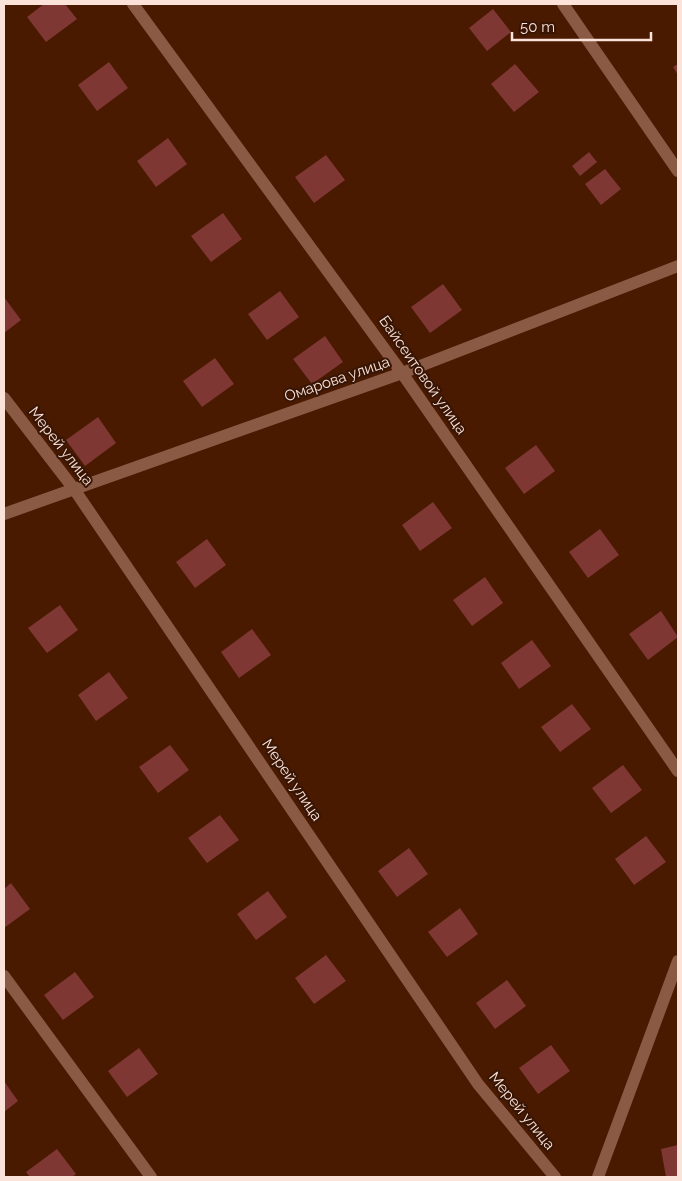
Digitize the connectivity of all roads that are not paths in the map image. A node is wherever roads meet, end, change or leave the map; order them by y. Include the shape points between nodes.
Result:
1 (133, 4) edge
2 (563, 4) edge
3 (678, 171) edge
4 (678, 266) edge
5 (402, 373) junction
6 (4, 398) edge
7 (74, 489) junction
8 (4, 514) edge
9 (678, 771) edge
10 (678, 961) edge
11 (4, 976) edge
12 (151, 1177) edge
13 (555, 1177) edge
14 (598, 1177) edge

1 - 5 street, Байсеитовой улица
2 - 3 street
4 - 5 street, Омарова улица
5 - 7 street, Омарова улица
5 - 9 street, Байсеитовой улица
6 - 7 street, Мерей улица
7 - 8 street, Омарова улица
7 - 13 street, Мерей улица via 478,1084
10 - 14 street
11 - 12 street

